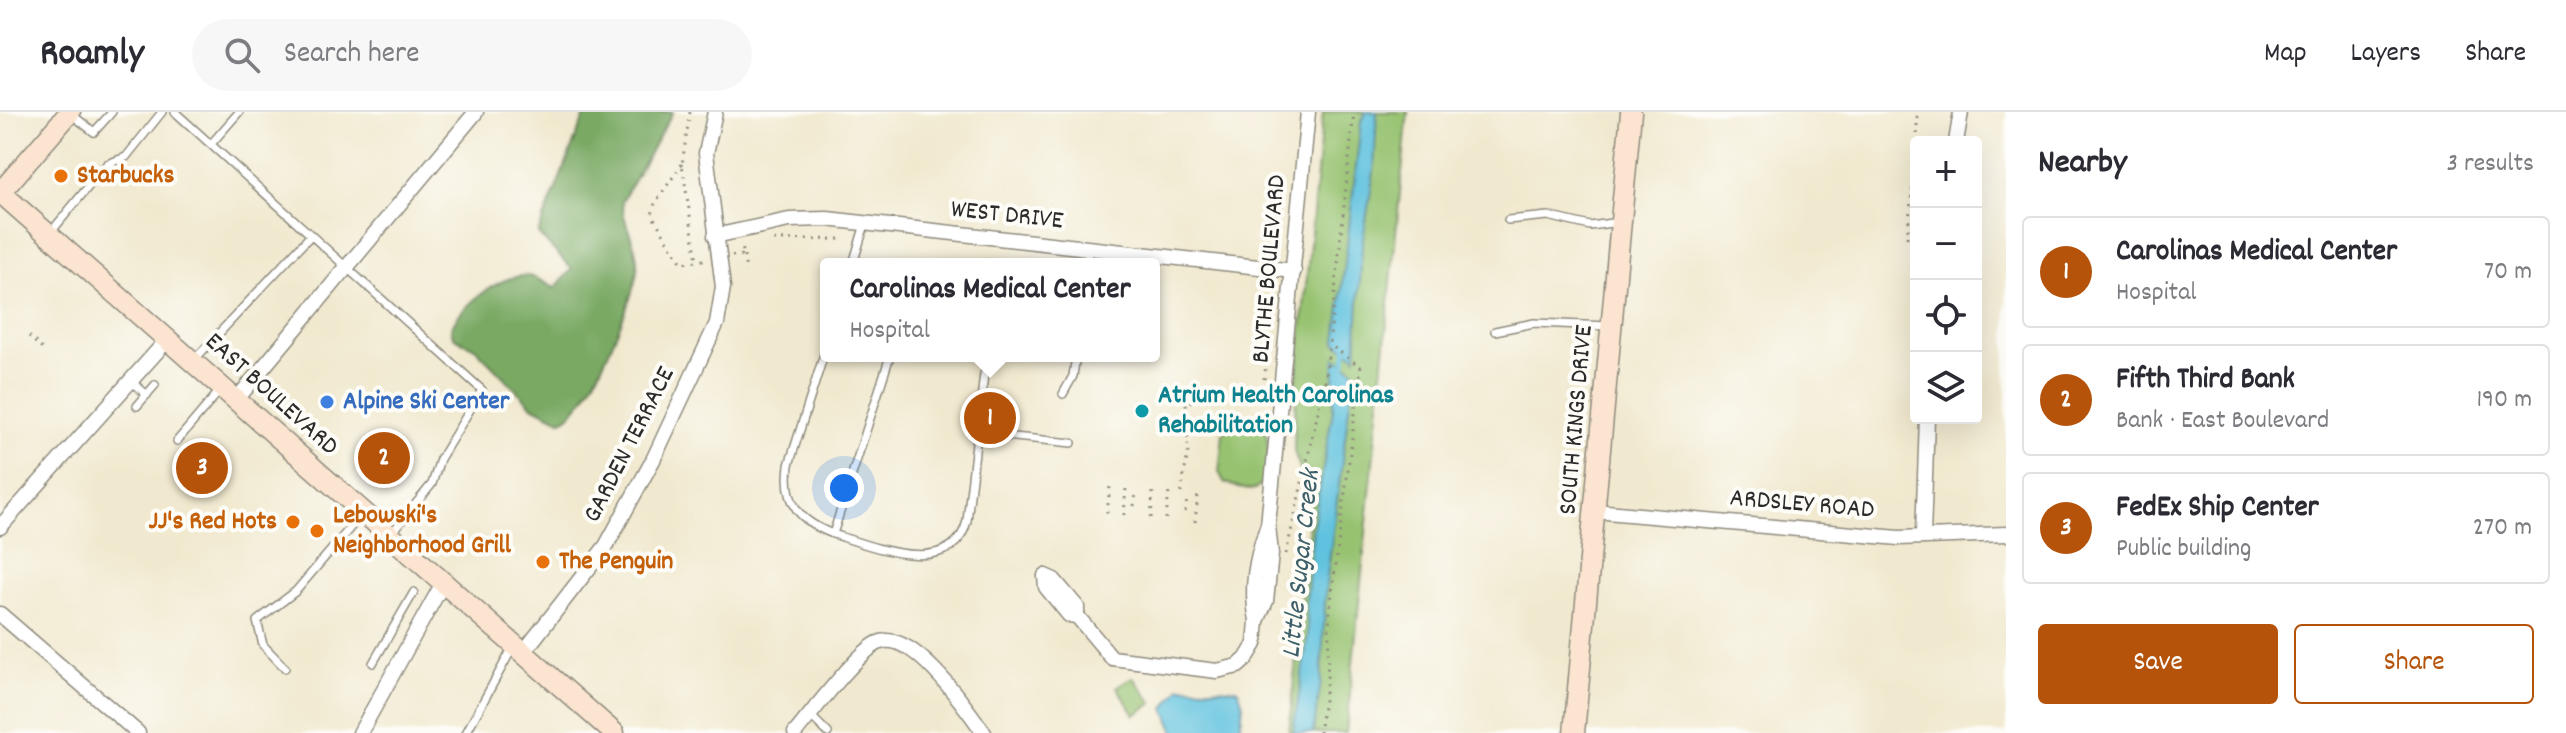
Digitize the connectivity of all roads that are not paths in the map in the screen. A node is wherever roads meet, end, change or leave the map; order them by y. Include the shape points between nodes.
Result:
1 (70, 112) edge
2 (112, 112) edge
3 (162, 112) edge
4 (175, 112) edge
5 (239, 112) edge
6 (476, 112) edge
7 (715, 112) edge
8 (1308, 112) edge
9 (1623, 112) edge
10 (1631, 112) edge
11 (1961, 112) edge
12 (1957, 136) edge
13 (211, 144) junction
14 (0, 193) edge
15 (1508, 220) dead end
16 (1621, 221) junction
17 (865, 224) junction
18 (48, 234) junction
19 (311, 235) junction
20 (715, 236) junction
21 (1088, 257) edge
22 (855, 258) edge
23 (1160, 262) edge
24 (348, 268) junction
25 (1294, 271) junction
26 (1611, 326) junction
27 (1495, 331) dead end
28 (168, 339) junction
29 (194, 361) junction
30 (822, 362) edge
31 (888, 362) edge
32 (1075, 362) edge
33 (984, 374) dead end
34 (131, 381) junction
35 (155, 385) dead end
36 (230, 393) junction
37 (1063, 394) dead end
38 (147, 395) junction
39 (137, 406) dead end
40 (1927, 424) edge
41 (977, 433) junction
42 (177, 441) dead end
43 (1072, 443) dead end
44 (1595, 511) junction
45 (363, 512) junction
46 (0, 527) edge
47 (833, 534) junction
48 (2006, 534) edge
49 (389, 535) junction
50 (1923, 536) junction
51 (443, 583) junction
52 (414, 592) dead end
53 (0, 614) edge
54 (1077, 616) dead end
55 (519, 649) junction
56 (373, 663) dead end
57 (285, 668) dead end
58 (810, 715) junction
59 (138, 733) edge
60 (360, 733) edge
61 (466, 733) edge
62 (614, 733) edge
63 (795, 733) edge
64 (828, 733) edge
65 (984, 733) edge
66 (1574, 733) edge

1 - 2 lane via 94,132
1 - 14 street
3 - 18 lane via 126,157 107,164
4 - 13 lane
5 - 13 lane
6 - 24 street
7 - 20 street, GARDEN TERRACE via 706,153
8 - 25 street, BLYTHE BOULEVARD
9 - 10 lane
10 - 16 street, SOUTH KINGS DRIVE
11 - 12 street
13 - 19 lane
14 - 18 street, EAST BOULEVARD
15 - 16 lane via 1548,216 1590,226
16 - 26 street, SOUTH KINGS DRIVE
17 - 20 street, WEST DRIVE via 789,220
17 - 21 street, WEST DRIVE
17 - 22 lane
18 - 28 street, EAST BOULEVARD
19 - 24 lane
19 - 29 lane
20 - 55 street, GARDEN TERRACE via 723,287 717,323 653,460 606,546
23 - 25 street, WEST DRIVE
24 - 36 street
24 - 49 lane via 482,390 440,459 432,484
25 - 54 street, BLYTHE BOULEVARD via 1268,525 1266,601 1246,659 1217,671 1112,658
26 - 27 lane via 1534,323
26 - 44 street, SOUTH KINGS DRIVE
28 - 29 street, EAST BOULEVARD
28 - 34 street
29 - 36 street, EAST BOULEVARD
30 - 47 lane via 787,483 800,517
31 - 47 lane
32 - 37 lane
33 - 41 lane
34 - 38 lane
34 - 46 street
35 - 38 lane
36 - 42 lane
36 - 45 street, EAST BOULEVARD
38 - 39 lane
40 - 50 street
41 - 43 lane
41 - 47 lane via 967,521 951,548 910,553
44 - 50 street, ARDSLEY ROAD
44 - 66 street, SOUTH KINGS DRIVE
45 - 49 street, EAST BOULEVARD
45 - 57 lane via 296,591 257,621 263,645
48 - 50 street, ARDSLEY ROAD
49 - 51 street, EAST BOULEVARD
51 - 55 street, EAST BOULEVARD
51 - 60 street
52 - 56 lane
53 - 59 street
55 - 61 lane
55 - 62 street, EAST BOULEVARD
58 - 63 street
58 - 64 lane
58 - 65 street via 870,648 891,640 907,645 931,668

